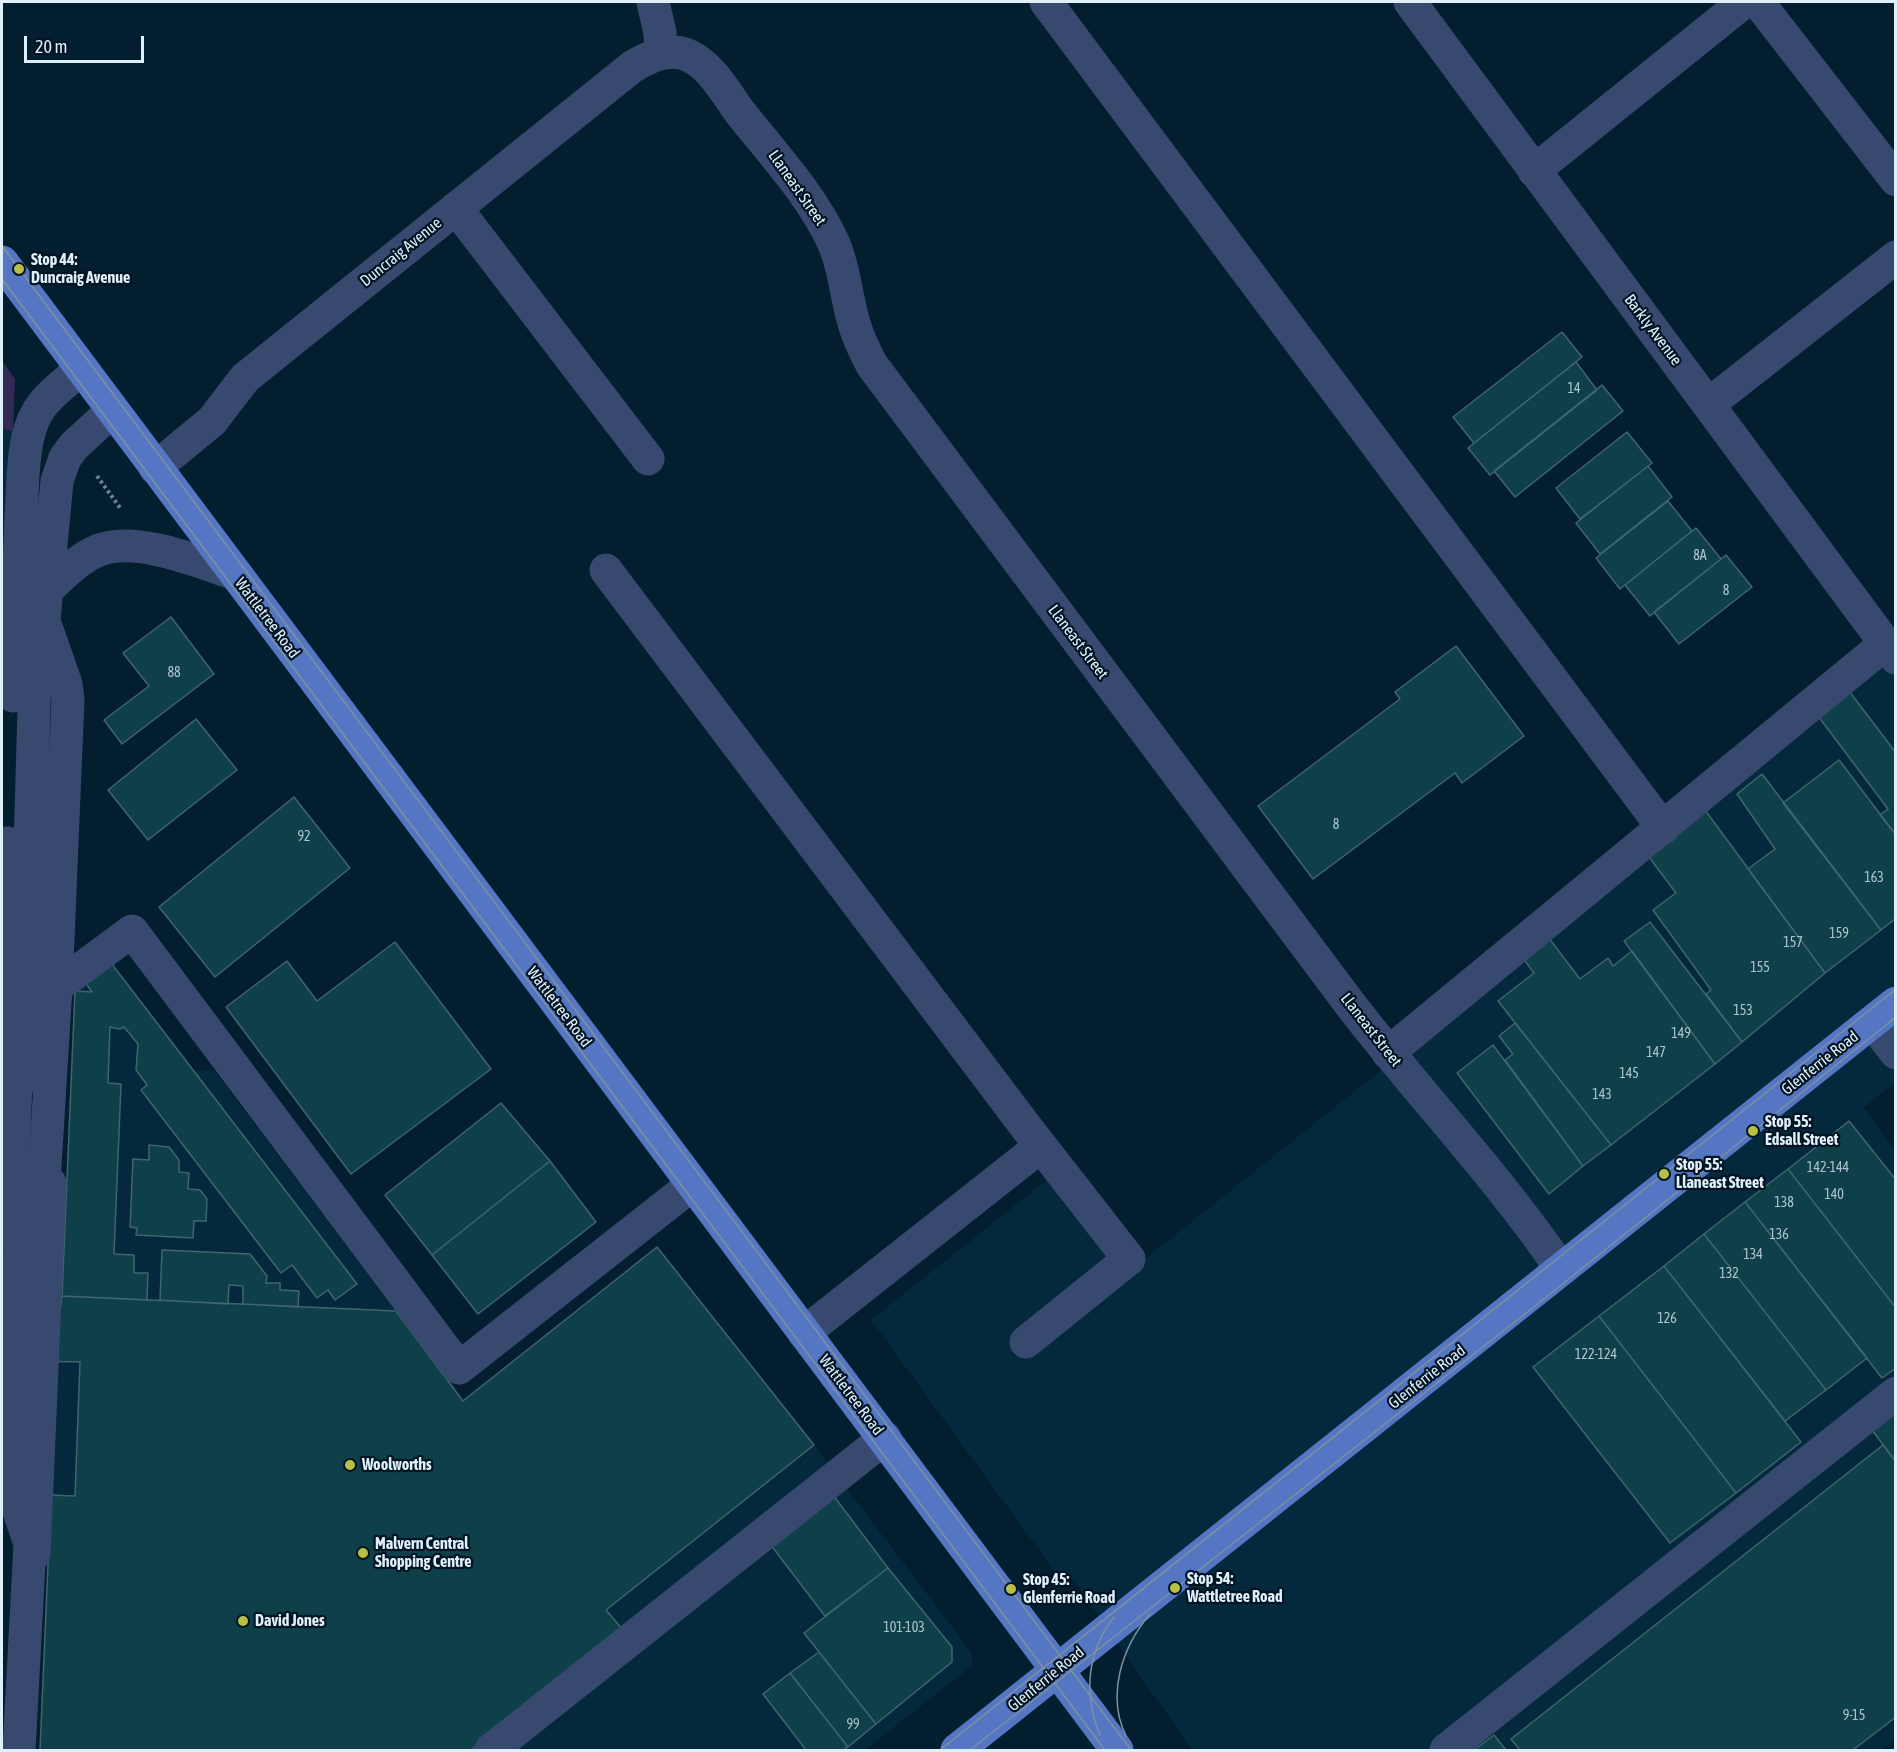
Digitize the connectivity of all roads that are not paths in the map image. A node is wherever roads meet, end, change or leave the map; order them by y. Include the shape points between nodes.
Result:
1 (653, 2) edge
2 (1046, 2) edge
3 (1410, 2) edge
4 (1744, 2) edge
5 (1758, 2) edge
6 (662, 52) junction
7 (1534, 171) junction
8 (1896, 180) edge
9 (456, 208) junction
10 (1896, 256) edge
11 (2, 262) edge
12 (81, 369) junction
13 (1709, 404) junction
14 (112, 411) junction
15 (648, 459) dead end
16 (155, 468) junction
17 (606, 570) dead end
18 (233, 573) junction
19 (46, 605) junction
20 (1890, 651) edge
21 (1663, 828) junction
22 (56, 987) junction
23 (1884, 1012) edge
24 (1388, 1053) junction
25 (1896, 1053) edge
26 (9, 1082) edge
27 (1041, 1146) junction
28 (692, 1185) junction
29 (1561, 1269) junction
30 (804, 1333) junction
31 (1026, 1342) dead end
32 (1896, 1393) edge
33 (2, 1425) edge
34 (885, 1438) junction
35 (1057, 1670) junction
36 (19, 1750) edge
37 (25, 1750) edge
38 (491, 1750) edge
39 (957, 1750) edge
40 (1117, 1750) edge
41 (1446, 1750) edge

1 - 6 street
2 - 21 street
3 - 7 street, Barkly Avenue
4 - 7 street
5 - 8 street
6 - 9 street, Duncraig Avenue via 632,67
6 - 24 street, Llaneast Street via 694,58 705,67 813,206 834,244 854,323 872,365
7 - 13 street, Barkly Avenue
9 - 15 street
9 - 16 street, Duncraig Avenue via 245,378 212,421
10 - 13 street
11 - 12 main road, Wattletree Road
12 - 14 main road, Wattletree Road
12 - 26 street via 43,404 26,441 3,979
13 - 20 street, Barkly Avenue
14 - 16 main road, Wattletree Road
14 - 19 street via 74,446 61,468
16 - 18 main road, Wattletree Road
17 - 27 street
18 - 19 street via 174,554 122,544 98,550 78,562
18 - 28 main road, Wattletree Road
19 - 22 street via 68,699
19 - 37 street via 35,671 26,993 31,1028 54,1103
20 - 21 street
21 - 24 street
22 - 28 street via 132,931 459,1368
22 - 36 street, bridge via 43,1198 18,1258 8,1479 30,1544
23 - 25 street
23 - 29 main road, Glenferrie Road
24 - 29 street, Llaneast Street
26 - 33 street
27 - 30 street
27 - 31 street via 1129,1259
28 - 30 main road, Wattletree Road
29 - 35 main road, Glenferrie Road
30 - 34 main road, Wattletree Road
32 - 41 street
34 - 35 main road, Wattletree Road
34 - 38 street
35 - 39 main road, Glenferrie Road
35 - 40 main road, Wattletree Road

